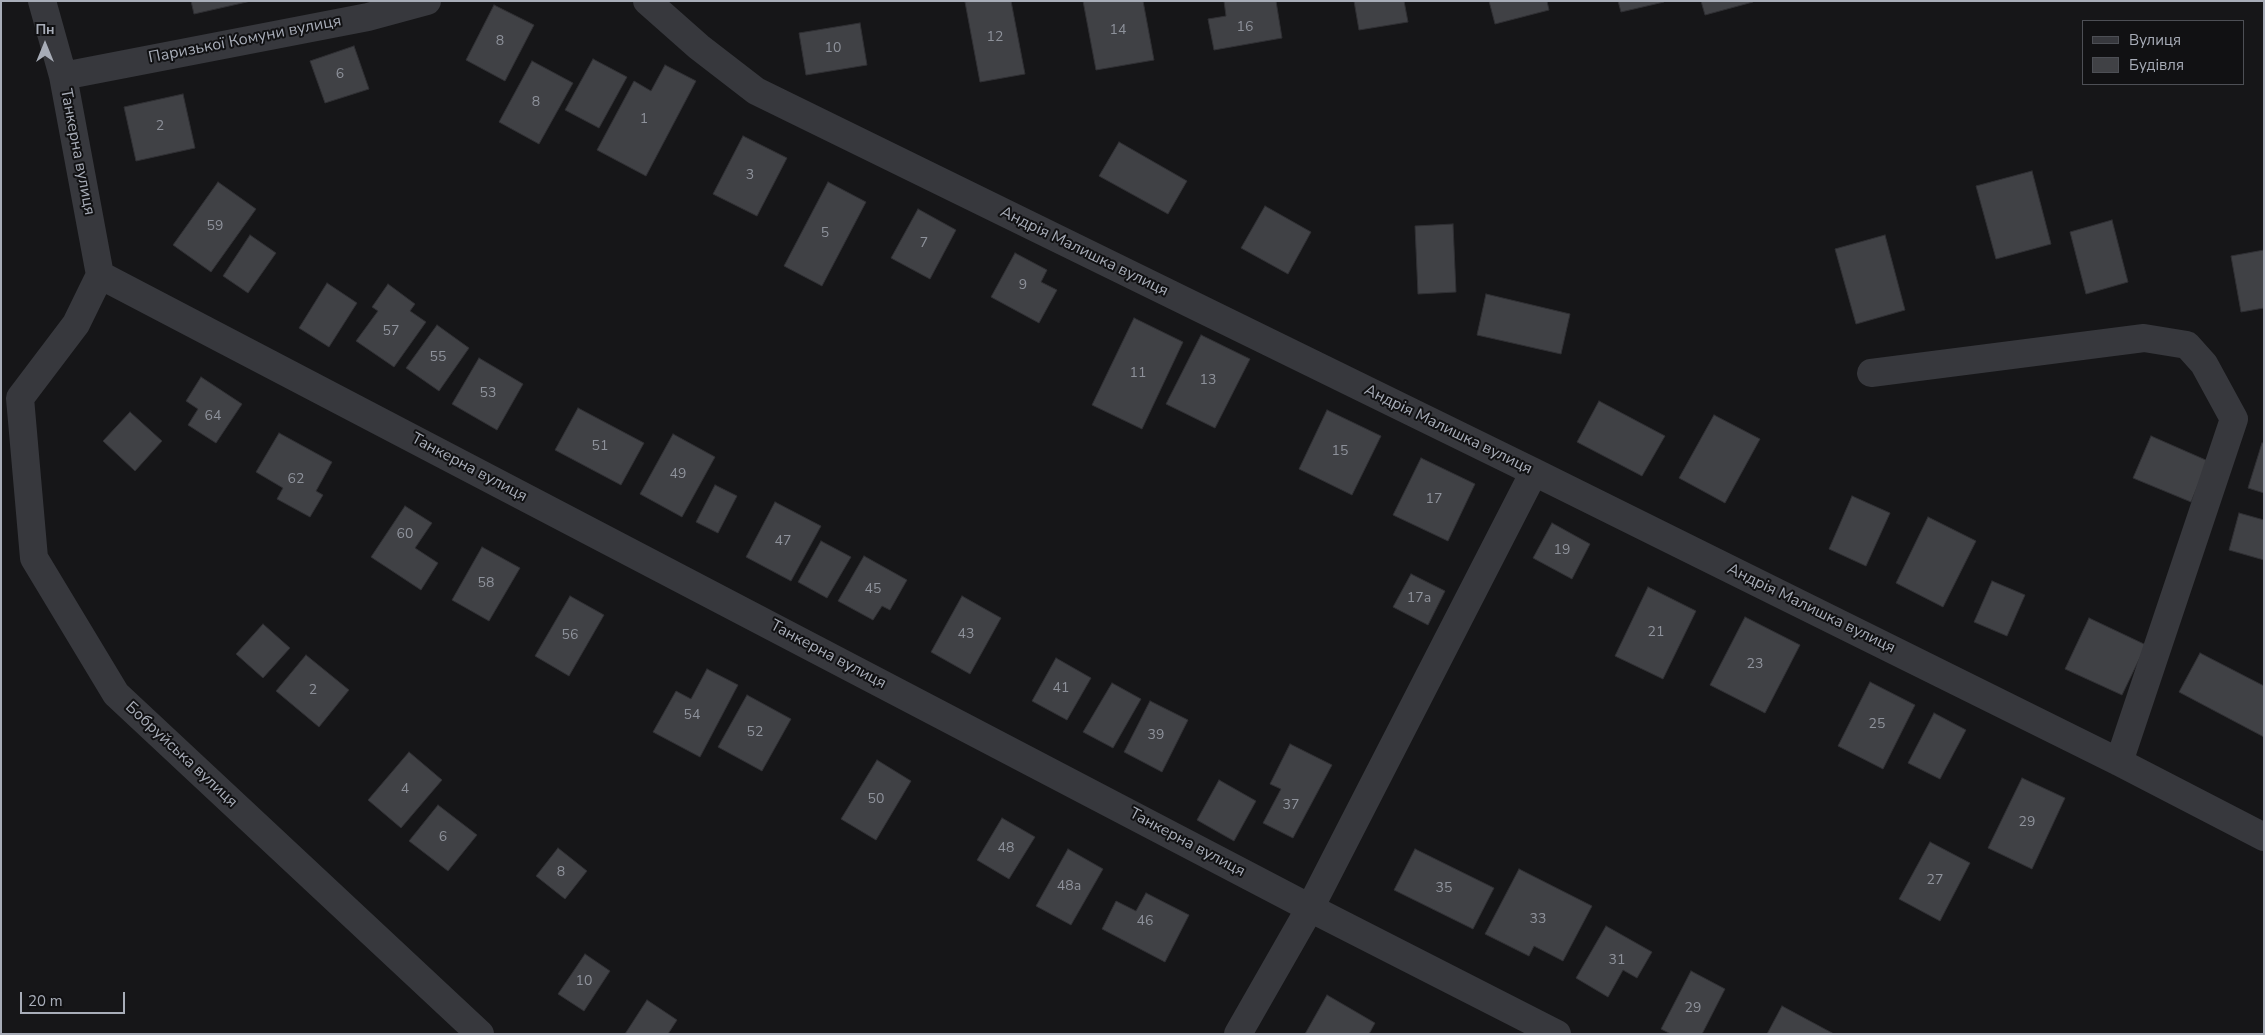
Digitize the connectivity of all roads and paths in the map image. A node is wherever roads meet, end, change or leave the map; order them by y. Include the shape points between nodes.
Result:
1 (42, 1) edge
2 (427, 1) edge
3 (647, 1) edge
4 (63, 76) junction
5 (100, 274) junction
6 (1871, 373) dead end
7 (1534, 472) junction
8 (2119, 762) junction
9 (2264, 837) edge
10 (1310, 908) junction
11 (480, 1034) edge
12 (1238, 1034) edge
13 (1558, 1034) edge

1 - 4 street, Танкерна вулиця
2 - 4 street, Паризької Комуни вулиця via 368,16
3 - 7 street, Андрія Малишка вулиця via 699,48 756,91
4 - 5 street, Танкерна вулиця
5 - 10 street, Танкерна вулиця
5 - 11 street, Бобруйська вулиця via 76,324 20,398 34,558 116,694
6 - 8 street via 2144,338 2187,344 2204,364 2234,419
7 - 8 street, Андрія Малишка вулиця
7 - 10 street
8 - 9 street, Андрія Малишка вулиця
10 - 12 street
10 - 13 street, Танкерна вулиця

